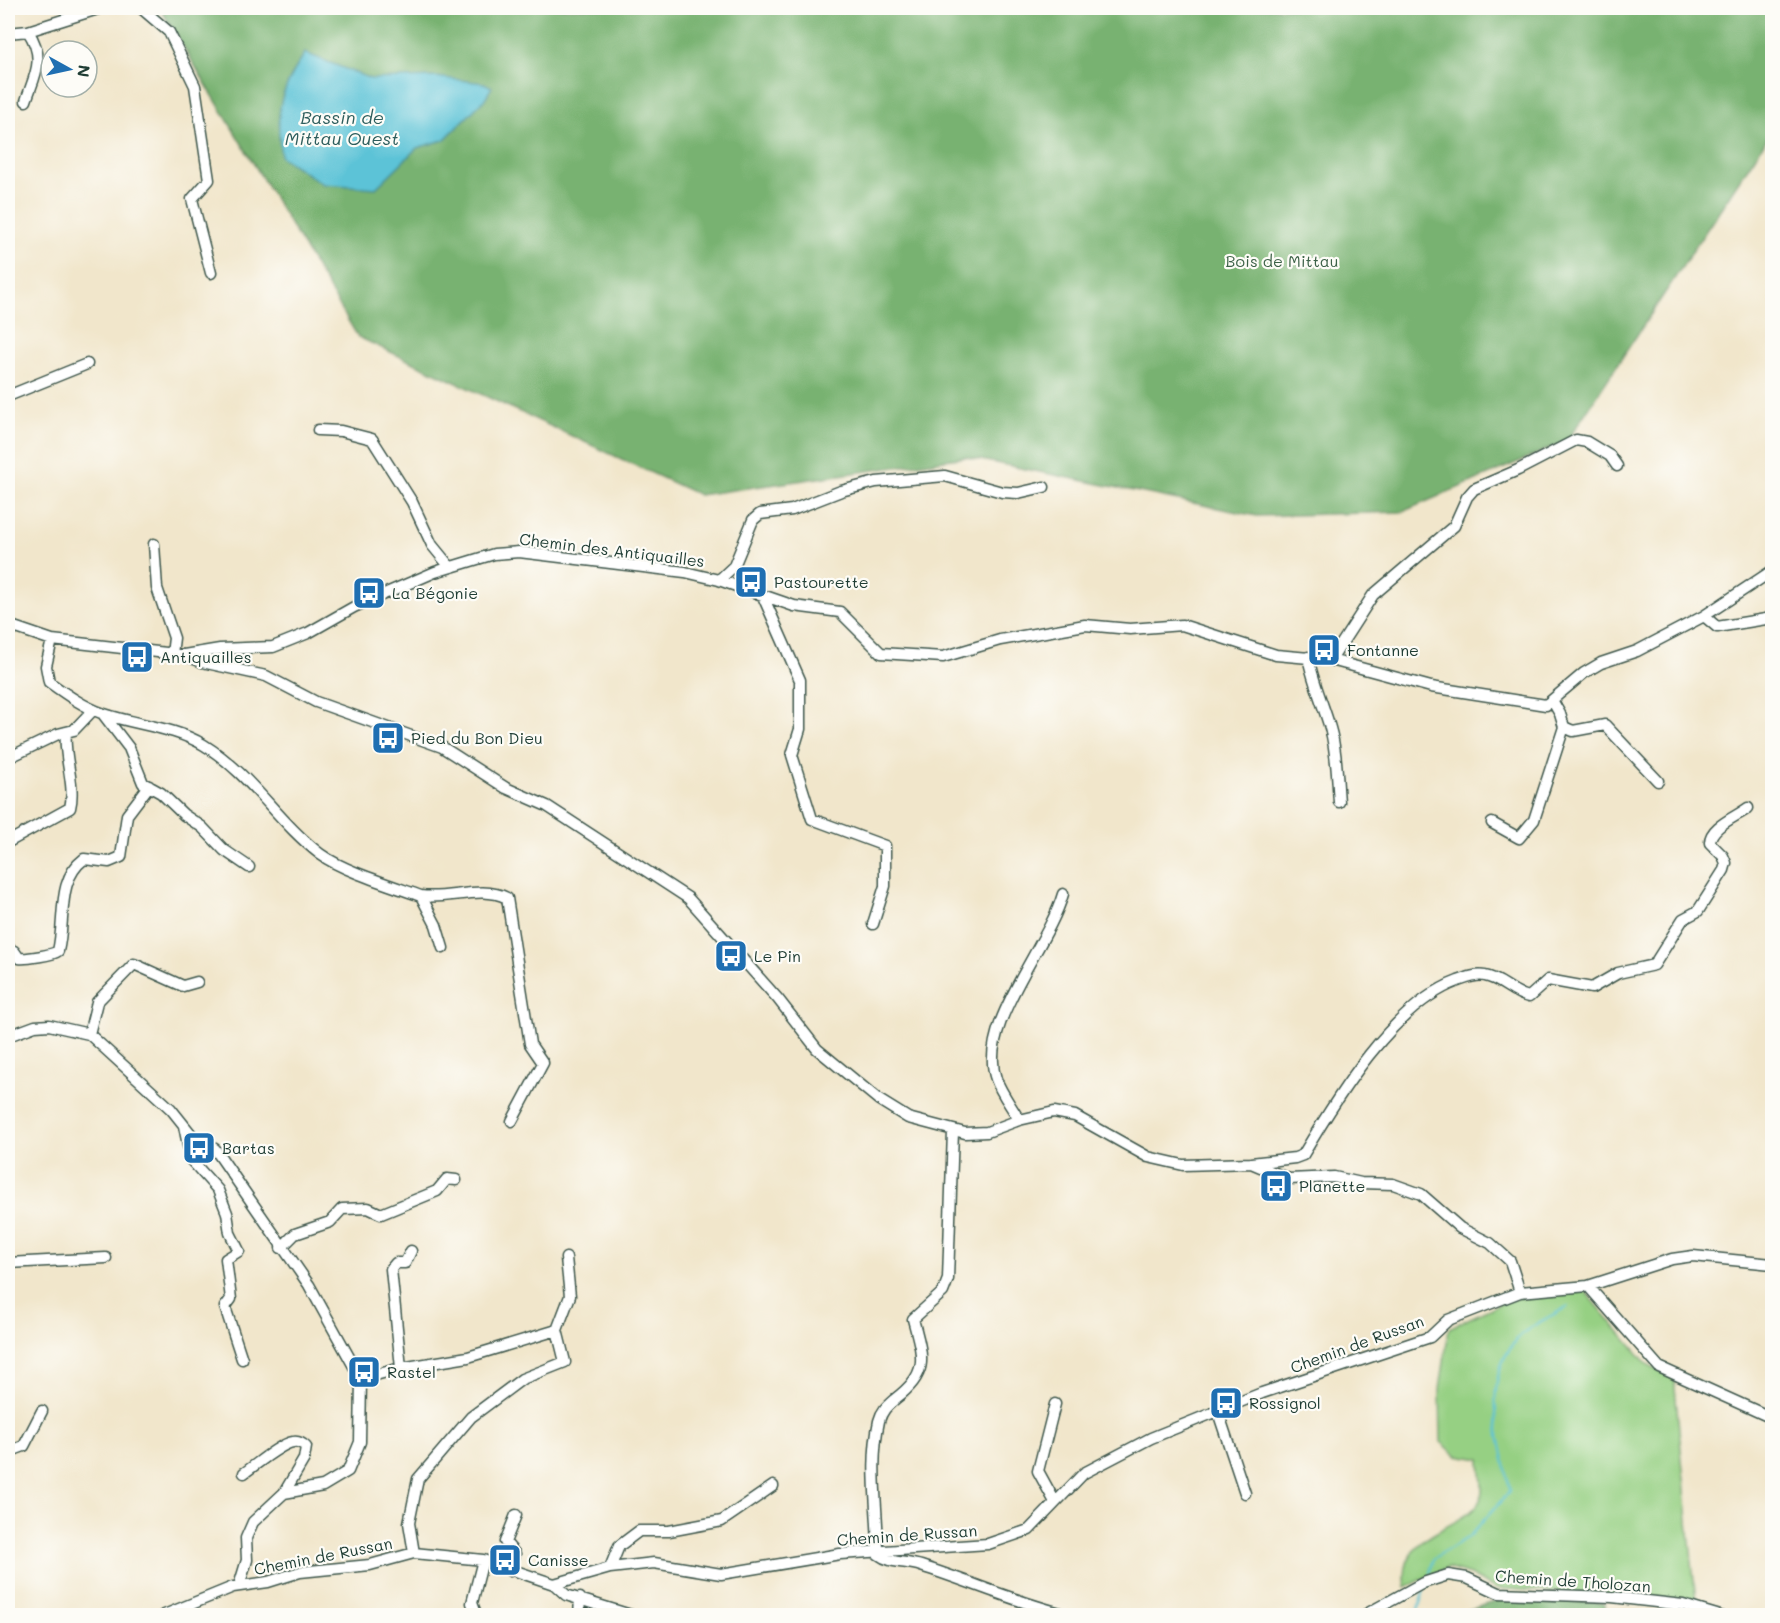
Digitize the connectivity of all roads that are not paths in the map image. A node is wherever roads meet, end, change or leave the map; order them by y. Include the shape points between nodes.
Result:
1 (101, 8) edge
2 (141, 8) edge
3 (28, 32) junction
4 (8, 33) edge
5 (26, 101) dead end
6 (211, 273) dead end
7 (87, 364) dead end
8 (8, 396) edge
9 (318, 430) dead end
10 (1617, 466) dead end
11 (1044, 487) dead end
12 (154, 544) dead end
13 (450, 567) junction
14 (1773, 570) edge
15 (719, 580) junction
16 (762, 594) junction
17 (1704, 616) junction
18 (1773, 618) edge
19 (8, 625) edge
20 (51, 640) junction
21 (172, 654) junction
22 (184, 655) junction
23 (1308, 657) junction
24 (1331, 660) junction
25 (1552, 700) junction
26 (98, 712) junction
27 (1563, 727) junction
28 (66, 732) junction
29 (8, 758) edge
30 (1658, 781) dead end
31 (149, 786) junction
32 (1339, 802) dead end
33 (1748, 808) dead end
34 (1492, 823) dead end
35 (8, 842) edge
36 (249, 867) dead end
37 (1063, 894) dead end
38 (421, 896) junction
39 (873, 924) dead end
40 (442, 948) dead end
41 (14, 951) dead end
42 (197, 982) dead end
43 (89, 1034) junction
44 (8, 1036) edge
45 (1019, 1120) junction
46 (512, 1121) dead end
47 (183, 1123) junction
48 (952, 1131) junction
49 (1251, 1163) junction
50 (456, 1180) dead end
51 (281, 1248) junction
52 (411, 1251) dead end
53 (106, 1258) dead end
54 (566, 1258) dead end
55 (8, 1263) edge
56 (1773, 1264) edge
57 (1588, 1286) junction
58 (1520, 1293) junction
59 (557, 1330) junction
60 (242, 1359) dead end
61 (401, 1368) junction
62 (361, 1379) junction
63 (1055, 1404) dead end
64 (42, 1412) dead end
65 (1218, 1412) junction
66 (1773, 1418) edge
67 (8, 1452) edge
68 (244, 1473) dead end
69 (773, 1486) dead end
70 (284, 1493) junction
71 (1245, 1493) dead end
72 (1055, 1502) junction
73 (516, 1515) dead end
74 (908, 1551) junction
75 (414, 1553) junction
76 (878, 1554) junction
77 (483, 1560) junction
78 (908, 1564) junction
79 (610, 1568) junction
80 (510, 1571) junction
81 (554, 1584) junction
82 (239, 1586) junction
83 (580, 1599) junction
84 (166, 1615) edge
85 (477, 1616) edge
86 (579, 1616) edge
87 (634, 1616) edge
88 (1072, 1616) edge
89 (1363, 1616) edge
90 (1720, 1616) edge

1 - 3 street
2 - 6 street via 169,32 195,86 209,180 192,199
3 - 4 street
3 - 5 street via 36,47 38,65
7 - 8 street
9 - 13 street via 372,439 412,502 432,545
10 - 24 street via 1610,456 1576,440 1474,489 1454,526 1373,595
11 - 15 street via 1002,492 945,476 876,482 792,510 760,514 753,519 734,566
12 - 21 street via 157,588 174,638
13 - 15 street, Chemin des Antiquailles via 494,554 519,552 685,572
13 - 22 street, Chemin des Antiquailles via 273,647
14 - 17 street
15 - 16 street, Chemin des Antiquailles
16 - 23 street, Chemin des Antiquailles via 794,606 840,612 881,653 888,654 943,657 1000,640 1085,626 1130,629 1182,625 1276,655
16 - 39 street via 800,680 800,729 792,755 812,819 885,846 885,886
17 - 18 street via 1718,627
17 - 25 street via 1637,651 1601,663
19 - 20 street
20 - 21 street
20 - 26 street via 46,666 50,682
21 - 22 street
22 - 48 street via 266,676 316,702 442,747 506,788 547,806 688,898 834,1065 889,1108
23 - 24 street, Chemin des Antiquailles
23 - 32 street via 1314,687 1330,728
24 - 25 street, Chemin des Antiquailles via 1431,687 1536,705
25 - 27 street
26 - 28 street
26 - 31 street via 129,748 143,783
26 - 38 street via 182,734 203,744 249,779 276,813 321,855
27 - 30 street via 1573,731 1605,725
27 - 34 street via 1534,820 1518,838
28 - 29 street
28 - 35 street via 70,808
31 - 36 street
31 - 41 street via 127,815 121,857 109,862 84,859 65,882 58,951 29,959 19,958
33 - 49 street via 1714,830 1709,838 1723,856 1724,870 1698,911 1683,919 1653,965 1618,973 1592,988 1548,980 1529,998 1486,976 1443,987 1415,1005 1347,1084 1303,1155
37 - 45 street via 1058,912 999,1023 994,1044 996,1078
38 - 40 street via 436,925
38 - 46 street via 496,892 507,898 530,1044 543,1063
42 - 43 street via 183,986 134,964 97,1002
43 - 44 street via 50,1025
43 - 47 street
45 - 48 street via 987,1132
45 - 49 street via 1044,1112 1075,1116 1148,1157 1183,1165
47 - 51 street via 195,1139 215,1149
47 - 60 street via 191,1160 218,1190 230,1233 240,1251 226,1259 231,1299 225,1307
48 - 76 street via 948,1279 943,1292 913,1319 922,1362 920,1376 884,1407 872,1458
49 - 58 street via 1289,1179 1334,1178 1393,1184 1421,1194 1460,1228 1490,1243 1510,1260
50 - 51 street via 447,1179 437,1191 381,1214 368,1208 342,1209 330,1222 295,1234
51 - 62 street via 309,1285
52 - 61 street via 405,1263 396,1263 391,1269
53 - 55 street
54 - 59 street via 570,1296
56 - 57 street, Chemin de Russan via 1693,1256
57 - 58 street, Chemin de Russan
57 - 66 street via 1659,1367
58 - 65 street, Chemin de Russan via 1448,1320 1430,1337 1262,1393
59 - 61 street via 468,1357
59 - 75 street via 565,1362 522,1379 471,1417 418,1479 409,1523
61 - 62 street
62 - 70 street via 360,1442 348,1471 323,1485
63 - 72 street via 1038,1471
64 - 67 street via 24,1446
65 - 71 street
65 - 72 street, Chemin de Russan via 1151,1438 1084,1473
68 - 70 street via 280,1448 301,1443 306,1448 304,1459
69 - 79 street via 722,1521 669,1531 639,1531 619,1546
70 - 82 street via 253,1522 246,1538 248,1560
72 - 74 street, Chemin de Russan via 1029,1530 988,1544
73 - 80 street via 505,1542 514,1554
74 - 76 street, Chemin de Russan
74 - 78 street
75 - 77 street, Chemin de Russan
75 - 82 street, Chemin de Russan
76 - 78 street
76 - 79 street, Chemin de Russan via 840,1554 721,1574 654,1563
77 - 80 street, Chemin de Russan
77 - 85 street via 472,1603
78 - 88 street
79 - 81 street, Chemin de Russan
80 - 81 street, Chemin de Russan
81 - 83 street via 566,1595
82 - 84 street, Chemin de Russan
83 - 86 street
83 - 87 street
89 - 90 street, Chemin de Tholozan via 1423,1583 1448,1575 1467,1578 1499,1593 1612,1597 1683,1605

